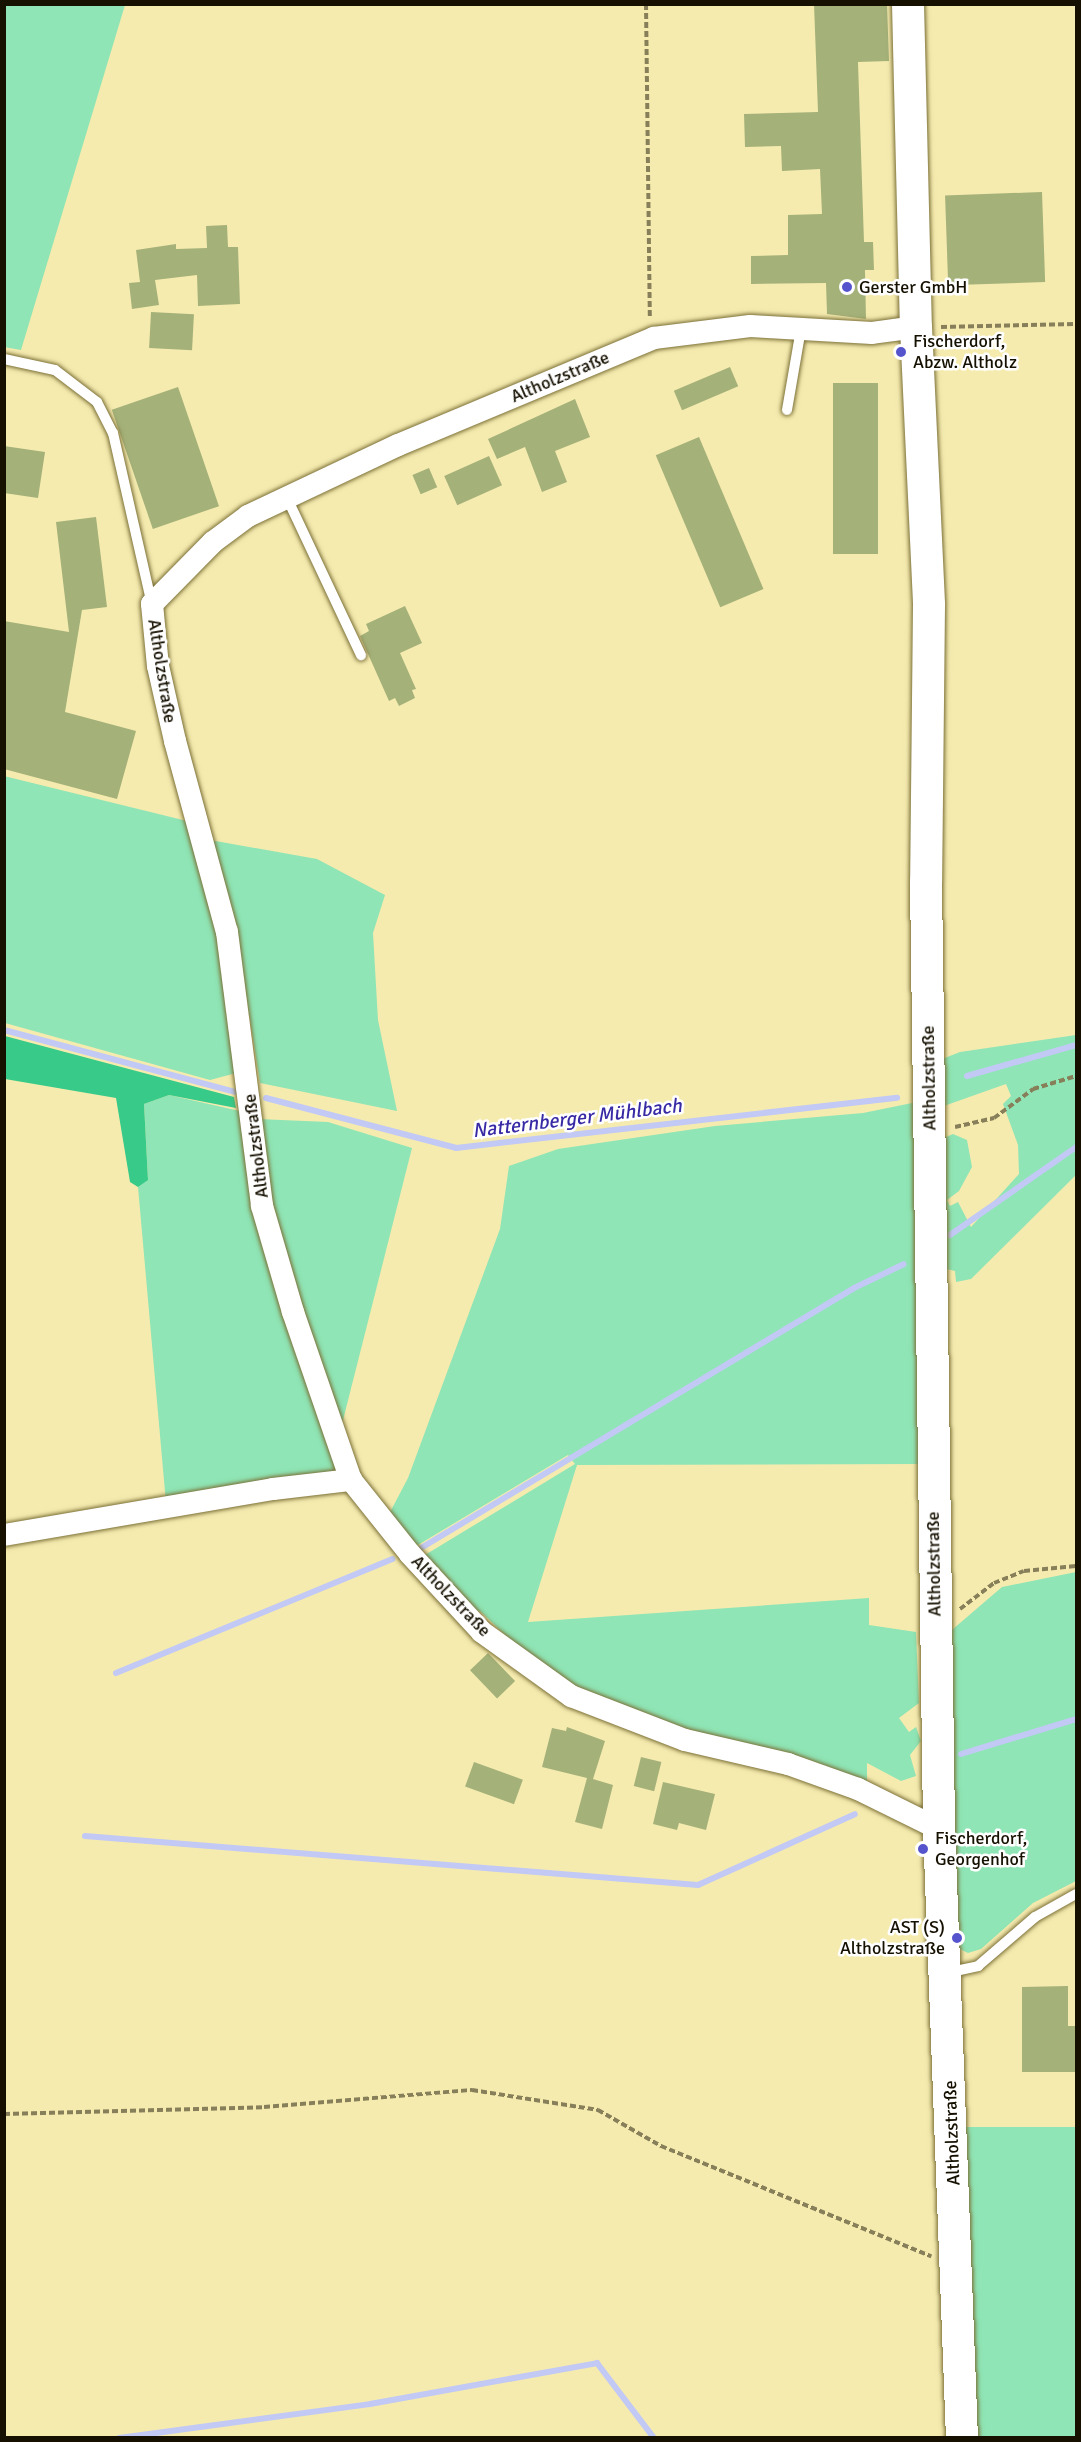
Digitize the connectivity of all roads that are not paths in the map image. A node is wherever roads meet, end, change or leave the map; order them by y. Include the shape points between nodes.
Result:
1 (908, 4) edge
2 (916, 327) junction
3 (801, 329) junction
4 (4, 359) edge
5 (787, 410) dead end
6 (287, 498) junction
7 (152, 604) junction
8 (361, 655) dead end
9 (351, 1480) junction
10 (4, 1535) edge
11 (939, 1829) junction
12 (1077, 1894) edge
13 (946, 1973) junction
14 (962, 2438) edge

1 - 2 street, Altholzstraße
2 - 3 street, Altholzstraße via 872,333
2 - 11 street, Altholzstraße via 929,605 926,882
3 - 5 lane
3 - 6 street, Altholzstraße via 713,328 654,338 398,445
4 - 7 lane via 56,370 97,402 113,433
6 - 7 street, Altholzstraße via 248,516 213,542
6 - 8 lane
7 - 9 street, Altholzstraße via 158,666 175,741 227,932 262,1206 293,1312
9 - 10 street via 273,1489
9 - 11 street, Altholzstraße via 410,1554 482,1632 571,1696 685,1740 788,1764 858,1789
11 - 13 street, Altholzstraße
12 - 13 lane via 1035,1917 978,1966
13 - 14 street, Altholzstraße

